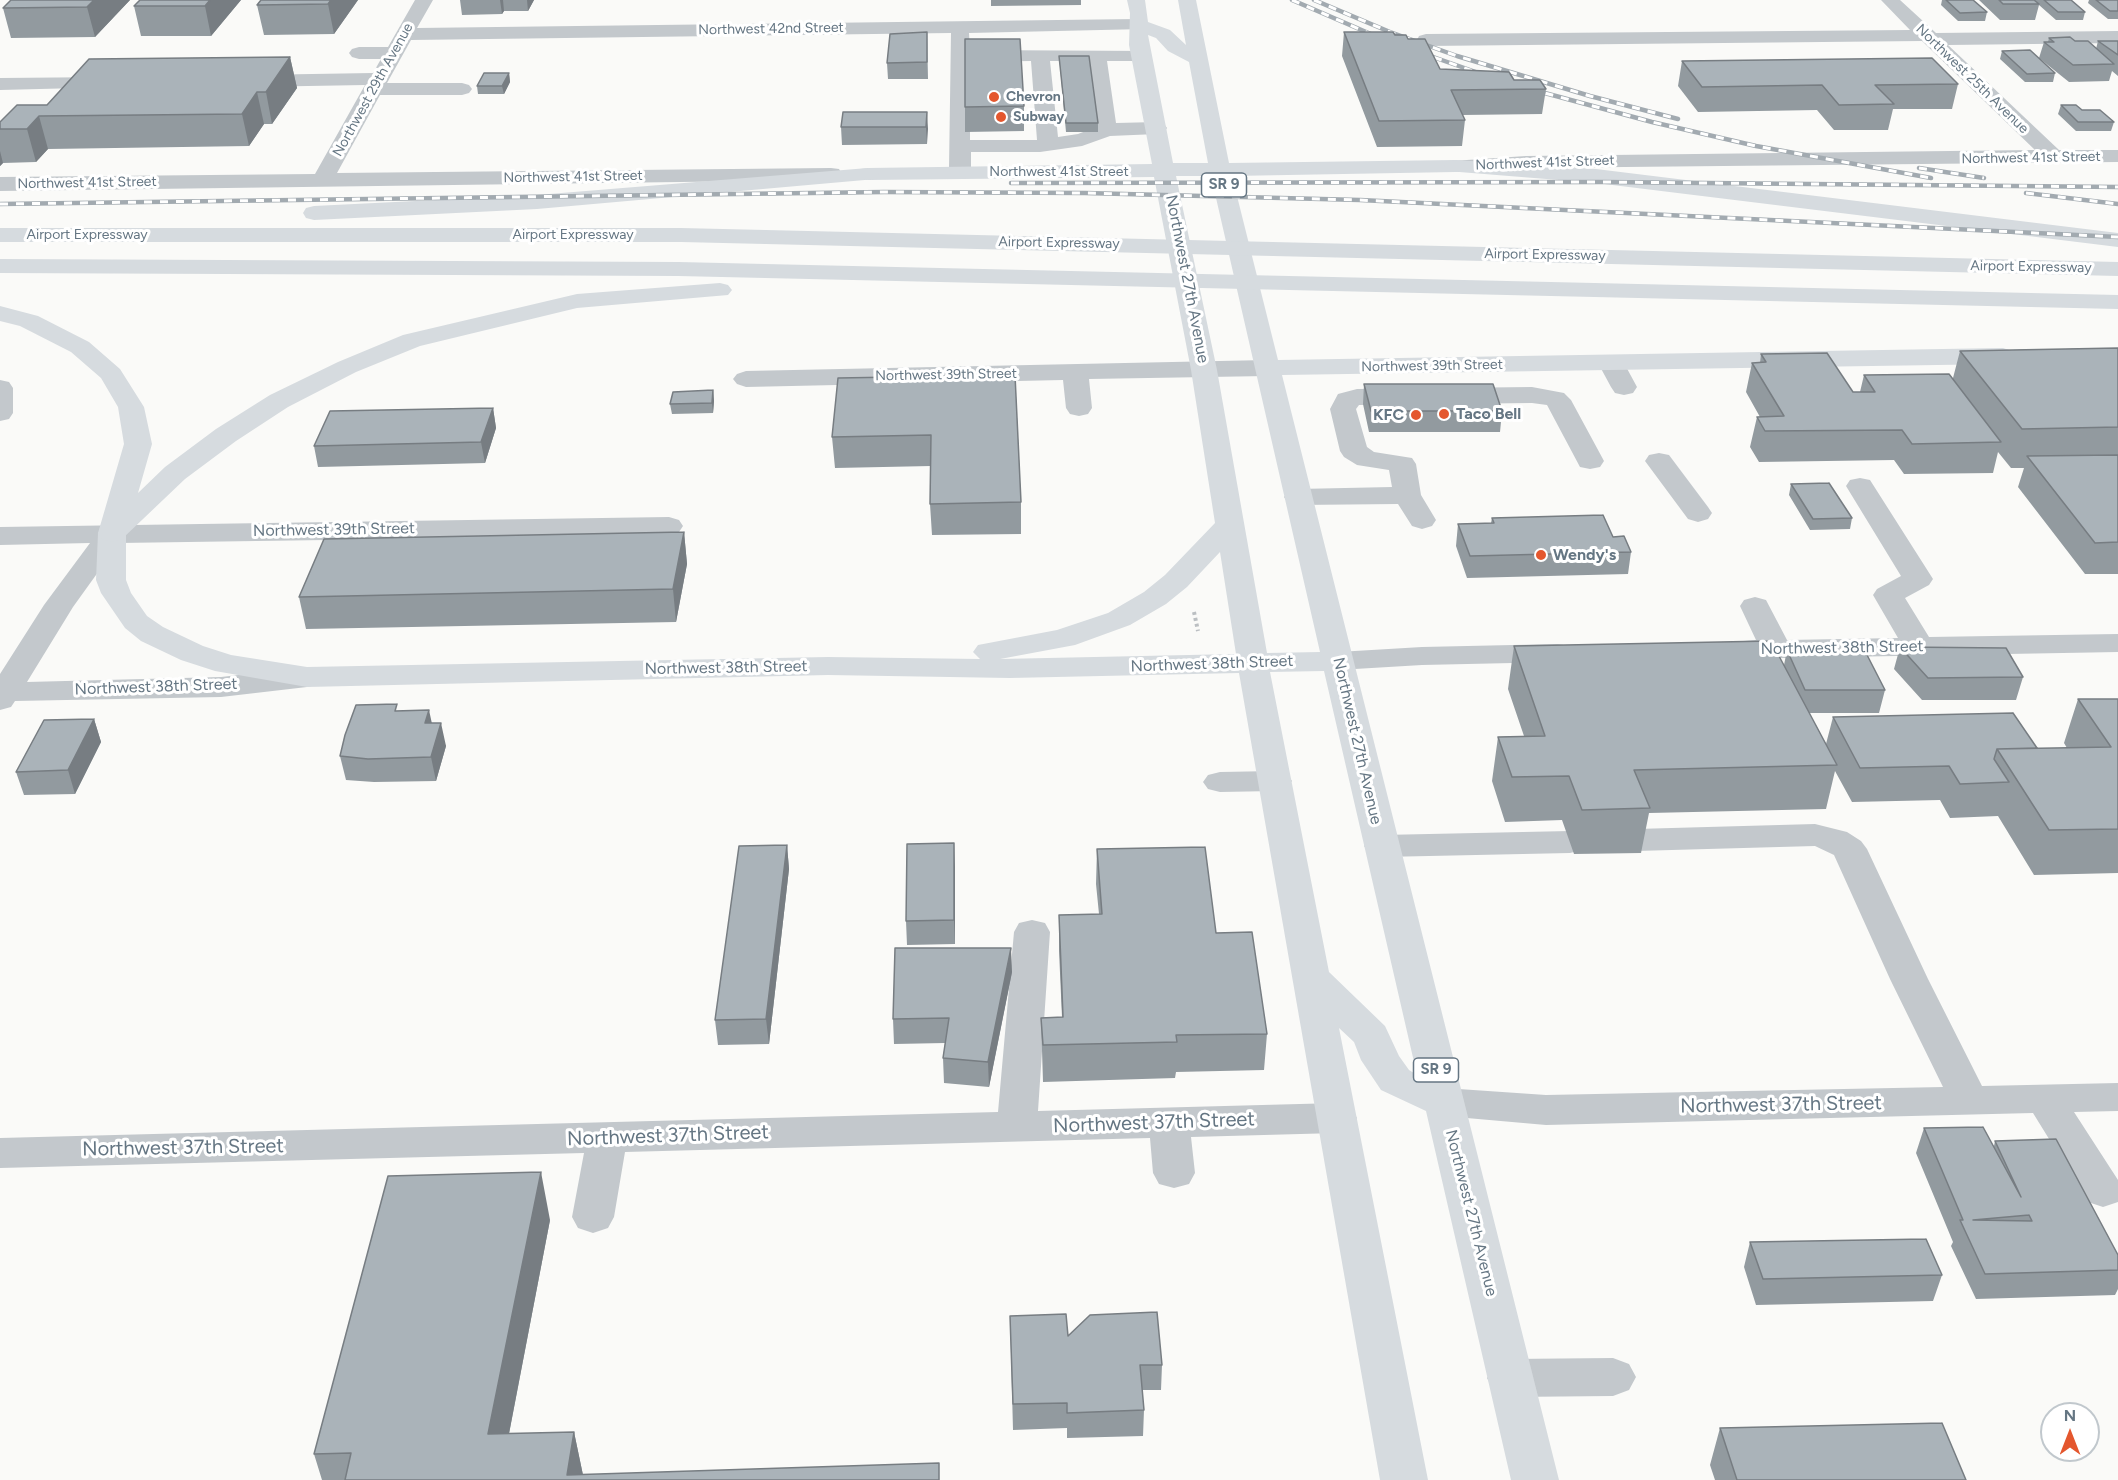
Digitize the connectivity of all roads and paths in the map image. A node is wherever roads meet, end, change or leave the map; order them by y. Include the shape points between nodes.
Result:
1 (424, 0) edge
2 (1136, 0) edge
3 (1890, 0) edge
4 (1177, 9) edge
5 (1138, 25) junction
6 (960, 27) junction
7 (404, 34) junction
8 (2118, 37) edge
9 (1930, 38) junction
10 (1426, 40) edge
11 (359, 53) dead end
12 (394, 53) junction
13 (1096, 55) junction
14 (1141, 55) junction
15 (961, 56) junction
16 (1040, 56) junction
17 (1198, 58) junction
18 (233, 81) edge
19 (137, 82) edge
20 (41, 83) junction
21 (0, 84) edge
22 (375, 84) junction
23 (462, 89) dead end
24 (16, 107) edge
25 (1157, 128) junction
26 (1107, 130) junction
27 (1048, 145) junction
28 (962, 146) junction
29 (2118, 156) edge
30 (2054, 157) junction
31 (1455, 166) junction
32 (1220, 169) junction
33 (1165, 171) junction
34 (959, 173) junction
35 (868, 174) junction
36 (322, 180) junction
37 (0, 184) edge
38 (0, 228) edge
39 (0, 235) edge
40 (2118, 240) edge
41 (0, 266) edge
42 (2118, 269) edge
43 (1091, 279) junction
44 (2118, 302) edge
45 (0, 313) edge
46 (2026, 356) edge
47 (1611, 363) junction
48 (1267, 368) junction
49 (1204, 370) junction
50 (1074, 372) junction
51 (746, 379) dead end
52 (1624, 387) dead end
53 (0, 388) edge
54 (1079, 408) dead end
55 (0, 413) edge
56 (1590, 461) dead end
57 (1659, 461) dead end
58 (1860, 486) dead end
59 (1407, 495) junction
60 (1298, 497) junction
61 (1698, 513) dead end
62 (1422, 520) dead end
63 (1229, 525) junction
64 (669, 526) dead end
65 (112, 533) junction
66 (0, 536) edge
67 (1192, 601) dead end
68 (1755, 606) dead end
69 (1200, 642) dead end
70 (2118, 643) edge
71 (1919, 646) junction
72 (1776, 649) junction
73 (1706, 650) edge
74 (1587, 652) edge
75 (1338, 661) junction
76 (1252, 663) junction
77 (828, 666) junction
78 (307, 677) junction
79 (2, 696) edge
80 (1220, 782) dead end
81 (1275, 782) junction
82 (1636, 840) edge
83 (1569, 842) dead end
84 (1382, 846) junction
85 (1032, 932) dead end
86 (1311, 977) junction
87 (2118, 1097) edge
88 (2045, 1099) junction
89 (1970, 1101) junction
90 (1444, 1102) junction
91 (1337, 1118) junction
92 (1169, 1122) junction
93 (1017, 1126) junction
94 (607, 1138) junction
95 (0, 1153) edge
96 (1174, 1173) dead end
97 (2103, 1191) dead end
98 (593, 1217) dead end
99 (1612, 1377) dead end
100 (1510, 1378) junction
101 (1404, 1480) edge
102 (1534, 1480) edge

1 - 7 street, Northwest 29th Avenue
2 - 5 main road, Northwest 27th Avenue
3 - 9 street, Northwest 25th Avenue
4 - 5 main road
4 - 17 main road, Northwest 27th Avenue / SR 9
5 - 6 street, Northwest 42nd Street
5 - 14 main road, Northwest 27th Avenue
5 - 17 main road via 1163,34 1175,47
6 - 7 street, Northwest 42nd Street
6 - 15 street
7 - 12 street, Northwest 29th Avenue
8 - 9 street
9 - 10 street
9 - 30 street, Northwest 25th Avenue
11 - 12 street
12 - 22 street, Northwest 29th Avenue
13 - 14 street
13 - 16 street
13 - 26 street
14 - 25 main road, Northwest 27th Avenue
15 - 16 street
15 - 28 street
16 - 27 street
17 - 32 main road, Northwest 27th Avenue / SR 9
18 - 22 street
19 - 20 street
20 - 21 street
20 - 24 street
22 - 23 street
22 - 36 street, Northwest 29th Avenue
25 - 26 street
25 - 33 main road, Northwest 27th Avenue
26 - 27 street via 1082,140
27 - 28 street
28 - 34 street
29 - 30 street, Northwest 41st Street
30 - 31 street, Northwest 41st Street
31 - 32 main road, Northwest 41st Street
31 - 40 main road via 1596,176
32 - 33 main road, Northwest 41st Street
32 - 48 main road, Northwest 27th Avenue / SR 9
33 - 34 main road, Northwest 41st Street
33 - 49 main road, Northwest 27th Avenue
34 - 35 main road, Northwest 41st Street
35 - 36 street, Northwest 41st Street
35 - 38 main road via 537,202
36 - 37 street, Northwest 41st Street
39 - 42 main road, Airport Expressway via 681,235
41 - 43 main road, Airport Expressway via 678,269
43 - 44 main road, Airport Expressway
43 - 65 main road via 687,291 577,302 412,340 279,401 226,435 175,473
45 - 65 main road, Northwest 38th Street via 29,321 80,347 111,374 131,407 138,444
46 - 47 main road, Northwest 39th Street via 1867,362
47 - 48 main road, Northwest 39th Street
47 - 52 street
48 - 49 street, Northwest 39th Street
48 - 60 main road, Northwest 27th Avenue / SR 9
49 - 50 street, Northwest 39th Street
49 - 63 main road, Northwest 27th Avenue
50 - 51 street, Northwest 39th Street
50 - 54 street
53 - 55 street
56 - 59 street via 1555,399 1521,395 1347,400 1343,409 1354,451 1367,459 1402,464
57 - 61 street
58 - 71 street via 1918,579 1888,595
59 - 60 street
59 - 62 street
60 - 75 main road, Northwest 27th Avenue / SR 9
63 - 76 main road, Northwest 27th Avenue
63 - 77 main road via 1189,569 1155,598 1093,629 997,651
64 - 65 street, Northwest 39th Street
65 - 66 street, Northwest 39th Street
65 - 78 main road, Northwest 38th Street via 111,580 116,593 136,622 152,634 226,664
65 - 79 street via 59,605
67 - 69 path
68 - 72 street
70 - 71 street, Northwest 38th Street
71 - 72 street, Northwest 38th Street
72 - 73 street, Northwest 38th Street
74 - 75 street, Northwest 38th Street
75 - 76 main road, Northwest 38th Street
75 - 84 main road, Northwest 27th Avenue / SR 9
76 - 77 main road, Northwest 38th Street via 1010,669
76 - 81 main road, Northwest 27th Avenue
77 - 78 main road, Northwest 38th Street
78 - 79 street, Northwest 38th Street via 221,687
80 - 81 street
81 - 86 main road, Northwest 27th Avenue
82 - 89 street via 1815,835 1835,840 1848,849
83 - 84 street
84 - 90 main road, Northwest 27th Avenue / SR 9
85 - 93 street
86 - 90 main road via 1371,1036 1395,1080
86 - 91 main road, Northwest 27th Avenue
87 - 88 street, Northwest 37th Street
88 - 89 street, Northwest 37th Street
88 - 97 street
89 - 90 street, Northwest 37th Street via 1545,1110
90 - 100 main road, Northwest 27th Avenue / SR 9
91 - 92 street, Northwest 37th Street
91 - 101 main road, Northwest 27th Avenue
92 - 93 street, Northwest 37th Street
92 - 96 street
93 - 94 street, Northwest 37th Street
94 - 95 street, Northwest 37th Street
94 - 98 street
99 - 100 street
100 - 102 main road, Northwest 27th Avenue / SR 9

